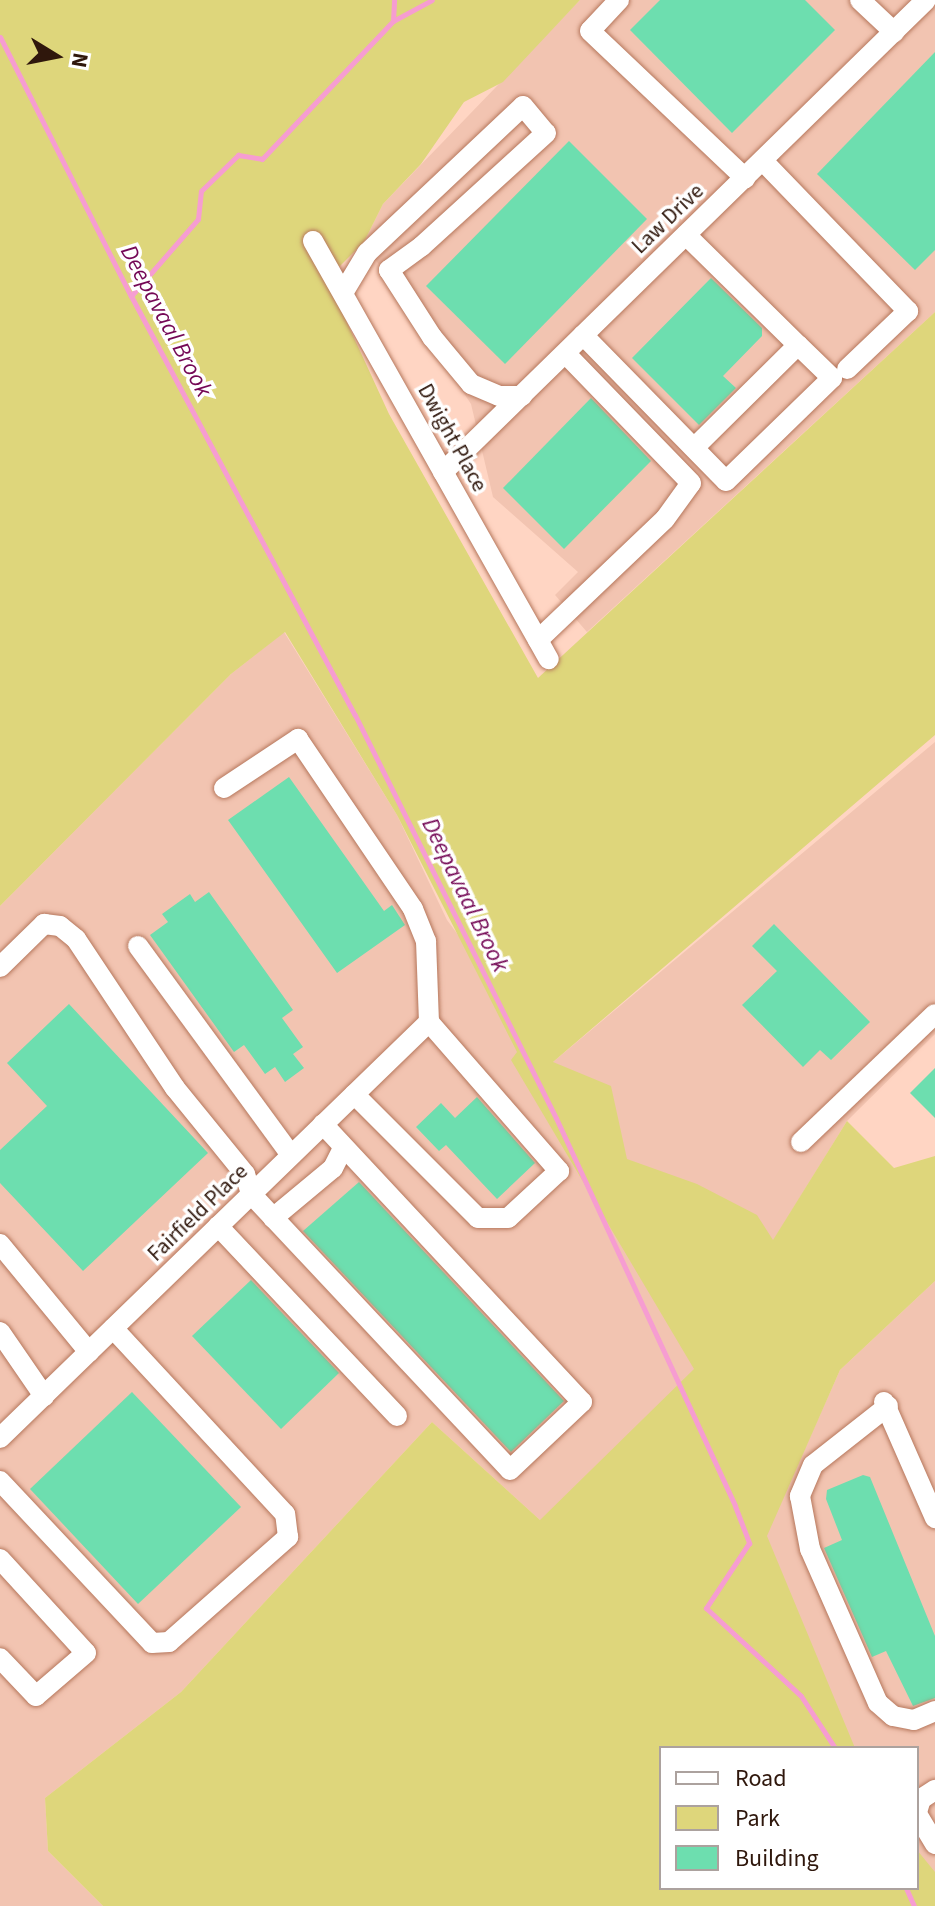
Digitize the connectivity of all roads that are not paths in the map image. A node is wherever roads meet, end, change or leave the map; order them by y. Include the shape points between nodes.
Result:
1 (619, 0) edge
2 (860, 0) edge
3 (926, 0) edge
4 (894, 32) junction
5 (763, 161) junction
6 (745, 178) junction
7 (686, 235) junction
8 (313, 241) dead end
9 (343, 293) junction
10 (583, 335) junction
11 (798, 345) junction
12 (566, 354) junction
13 (847, 369) dead end
14 (522, 396) junction
15 (695, 447) junction
16 (443, 472) junction
17 (538, 640) junction
18 (549, 659) dead end
19 (224, 788) dead end
20 (138, 946) dead end
21 (0, 967) edge
22 (935, 1014) edge
23 (429, 1022) junction
24 (354, 1094) junction
25 (323, 1124) junction
26 (801, 1142) dead end
27 (343, 1148) junction
28 (291, 1155) junction
29 (251, 1194) junction
30 (273, 1218) junction
31 (218, 1226) junction
32 (0, 1244) edge
33 (113, 1328) junction
34 (0, 1332) edge
35 (89, 1352) junction
36 (44, 1396) junction
37 (397, 1416) dead end
38 (0, 1438) edge
39 (0, 1481) edge
40 (935, 1518) edge
41 (0, 1559) edge
42 (0, 1658) edge
43 (935, 1711) edge
44 (935, 1790) edge
45 (919, 1806) edge
46 (919, 1816) edge
47 (935, 1844) edge

1 - 6 street via 590,31
2 - 4 street
3 - 4 street, Law Drive
4 - 5 street, Law Drive
5 - 6 street, Law Drive
5 - 13 street via 908,311
6 - 7 street, Law Drive
7 - 10 street, Law Drive
7 - 11 street
8 - 9 street, Dwight Place
9 - 14 street via 367,253 523,106 546,133 389,270 432,337 471,384 499,396
9 - 16 street, Dwight Place
10 - 12 street, Law Drive
10 - 15 street
11 - 15 street
11 - 15 street via 832,378 726,481
12 - 14 street, Law Drive
12 - 17 street via 691,483 665,519
14 - 16 street, Law Drive
16 - 17 street, Dwight Place
17 - 18 street, Dwight Place
19 - 23 street via 298,739 413,909 426,941
20 - 28 street
21 - 29 street via 44,924 60,926 76,939 175,1088 245,1174
22 - 26 street
23 - 24 street, Fairfield Place
23 - 24 street via 559,1171 540,1190 508,1218 478,1218
24 - 25 street, Fairfield Place
25 - 27 street
25 - 28 street, Fairfield Place
27 - 30 street via 333,1168
27 - 30 street via 582,1402 510,1470
28 - 29 street, Fairfield Place
29 - 30 street
29 - 31 street, Fairfield Place
31 - 33 street, Fairfield Place
31 - 37 street
32 - 35 street
33 - 35 street, Fairfield Place
33 - 39 street via 285,1514 288,1537 169,1642 152,1643
34 - 36 street
35 - 36 street, Fairfield Place
36 - 38 street, Fairfield Place
40 - 43 street via 886,1404 813,1465 800,1496 810,1549 878,1703 893,1716 914,1720
41 - 42 street via 86,1653 36,1696
44 - 45 street
46 - 47 street

